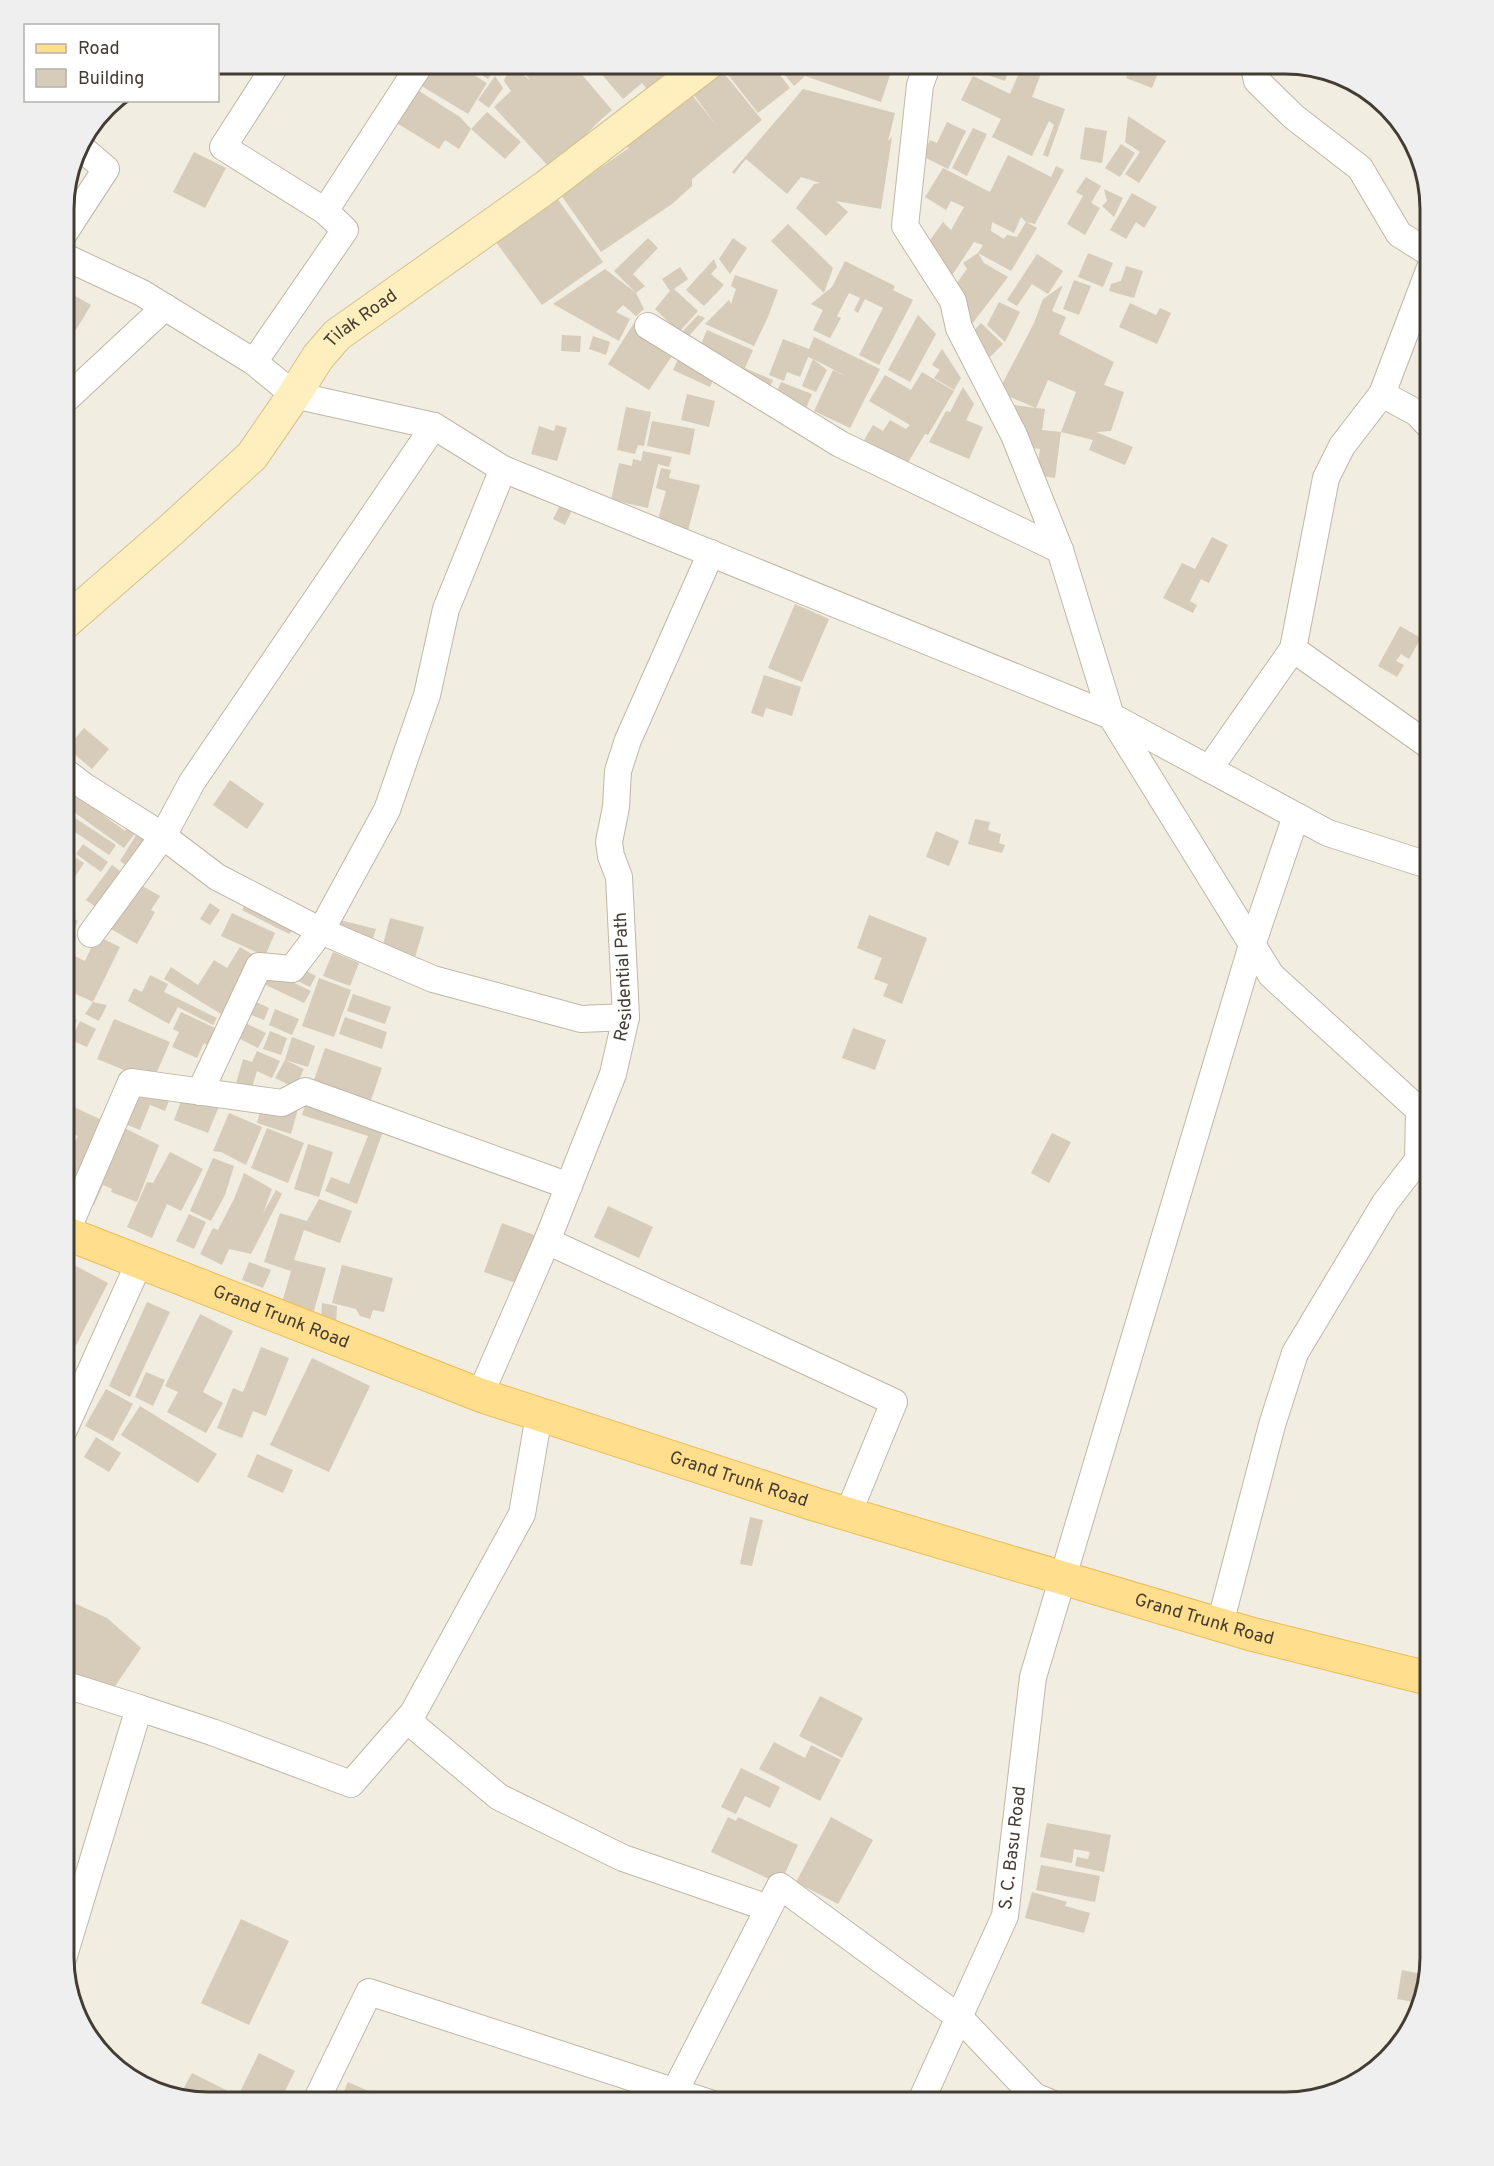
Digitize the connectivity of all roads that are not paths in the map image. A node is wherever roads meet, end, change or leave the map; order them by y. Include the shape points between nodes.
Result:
1 (270, 74) edge
2 (414, 74) edge
3 (694, 74) edge
4 (924, 74) edge
5 (1255, 74) edge
6 (86, 152) edge
7 (325, 212) junction
8 (74, 219) edge
9 (1420, 247) edge
10 (74, 261) edge
11 (1420, 294) edge
12 (165, 308) junction
13 (648, 326) dead end
14 (254, 362) junction
15 (74, 392) edge
16 (1382, 394) junction
17 (294, 395) junction
18 (1420, 416) edge
19 (434, 426) junction
20 (503, 469) junction
21 (1060, 550) junction
22 (711, 554) junction
23 (74, 614) edge
24 (1293, 649) junction
25 (1112, 716) junction
26 (1420, 739) edge
27 (1209, 769) junction
28 (74, 778) edge
29 (1296, 816) junction
30 (163, 836) junction
31 (1420, 862) edge
32 (321, 931) junction
33 (91, 934) dead end
34 (1252, 945) junction
35 (626, 1017) junction
36 (200, 1092) junction
37 (568, 1186) junction
38 (74, 1210) edge
39 (74, 1236) edge
40 (547, 1241) junction
41 (140, 1261) junction
42 (480, 1395) junction
43 (74, 1408) edge
44 (539, 1415) junction
45 (848, 1514) junction
46 (1064, 1578) junction
47 (1220, 1624) junction
48 (1420, 1676) edge
49 (74, 1687) edge
50 (139, 1708) junction
51 (407, 1720) junction
52 (768, 1908) junction
53 (74, 1923) edge
54 (960, 2018) junction
55 (675, 2091) junction
56 (320, 2092) edge
57 (678, 2092) edge
58 (925, 2092) edge
59 (1030, 2092) edge

1 - 7 street via 223,147
2 - 7 street
3 - 17 main road, Tilak Road via 546,187 337,335
4 - 21 street via 905,226 953,301 959,328 1014,435
5 - 9 street via 1257,81 1294,117 1360,168 1399,234
6 - 8 street via 106,169
7 - 14 street via 345,231
10 - 12 street
11 - 16 street
12 - 14 street
12 - 15 street
13 - 21 street via 840,444
14 - 17 street
16 - 18 street
16 - 24 street via 1342,446 1326,478
17 - 19 street
17 - 23 main road, Tilak Road via 252,456
19 - 20 street
19 - 30 street via 192,782
20 - 22 street
20 - 32 street via 446,609 428,695 387,810
21 - 25 street
22 - 25 street
22 - 35 street, Residential Path via 628,740 618,771 609,842 619,877
24 - 26 street
24 - 27 street
25 - 27 street
25 - 34 street
27 - 29 street
28 - 30 street
29 - 31 street via 1328,833
29 - 34 street, S. C. Basu Road
30 - 32 street via 217,877
30 - 33 street
32 - 35 street via 433,979 581,1019
32 - 36 street via 292,969 259,966
34 - 46 street, S. C. Basu Road
34 - 47 street via 1271,975 1419,1110 1418,1160 1385,1203 1295,1353
35 - 37 street, Residential Path via 613,1074
36 - 37 street via 282,1103 305,1090
36 - 38 street via 131,1082
37 - 40 street, Residential Path
39 - 41 main road, Grand Trunk Road
40 - 42 street, Residential Path
40 - 45 street via 894,1402
41 - 42 main road, Grand Trunk Road
41 - 43 street
42 - 44 main road, Grand Trunk Road
44 - 45 main road, Grand Trunk Road
44 - 51 street via 522,1514
45 - 46 main road, Grand Trunk Road
46 - 47 main road, Grand Trunk Road
46 - 54 street, S. C. Basu Road via 1033,1677 1005,1916
47 - 48 main road, Grand Trunk Road
49 - 50 street
50 - 51 street via 351,1784
50 - 53 street
51 - 52 street via 499,1797 623,1858
52 - 54 street via 780,1886
52 - 55 street
54 - 58 street, S. C. Basu Road
54 - 59 street
55 - 56 street via 369,1992
55 - 57 street

